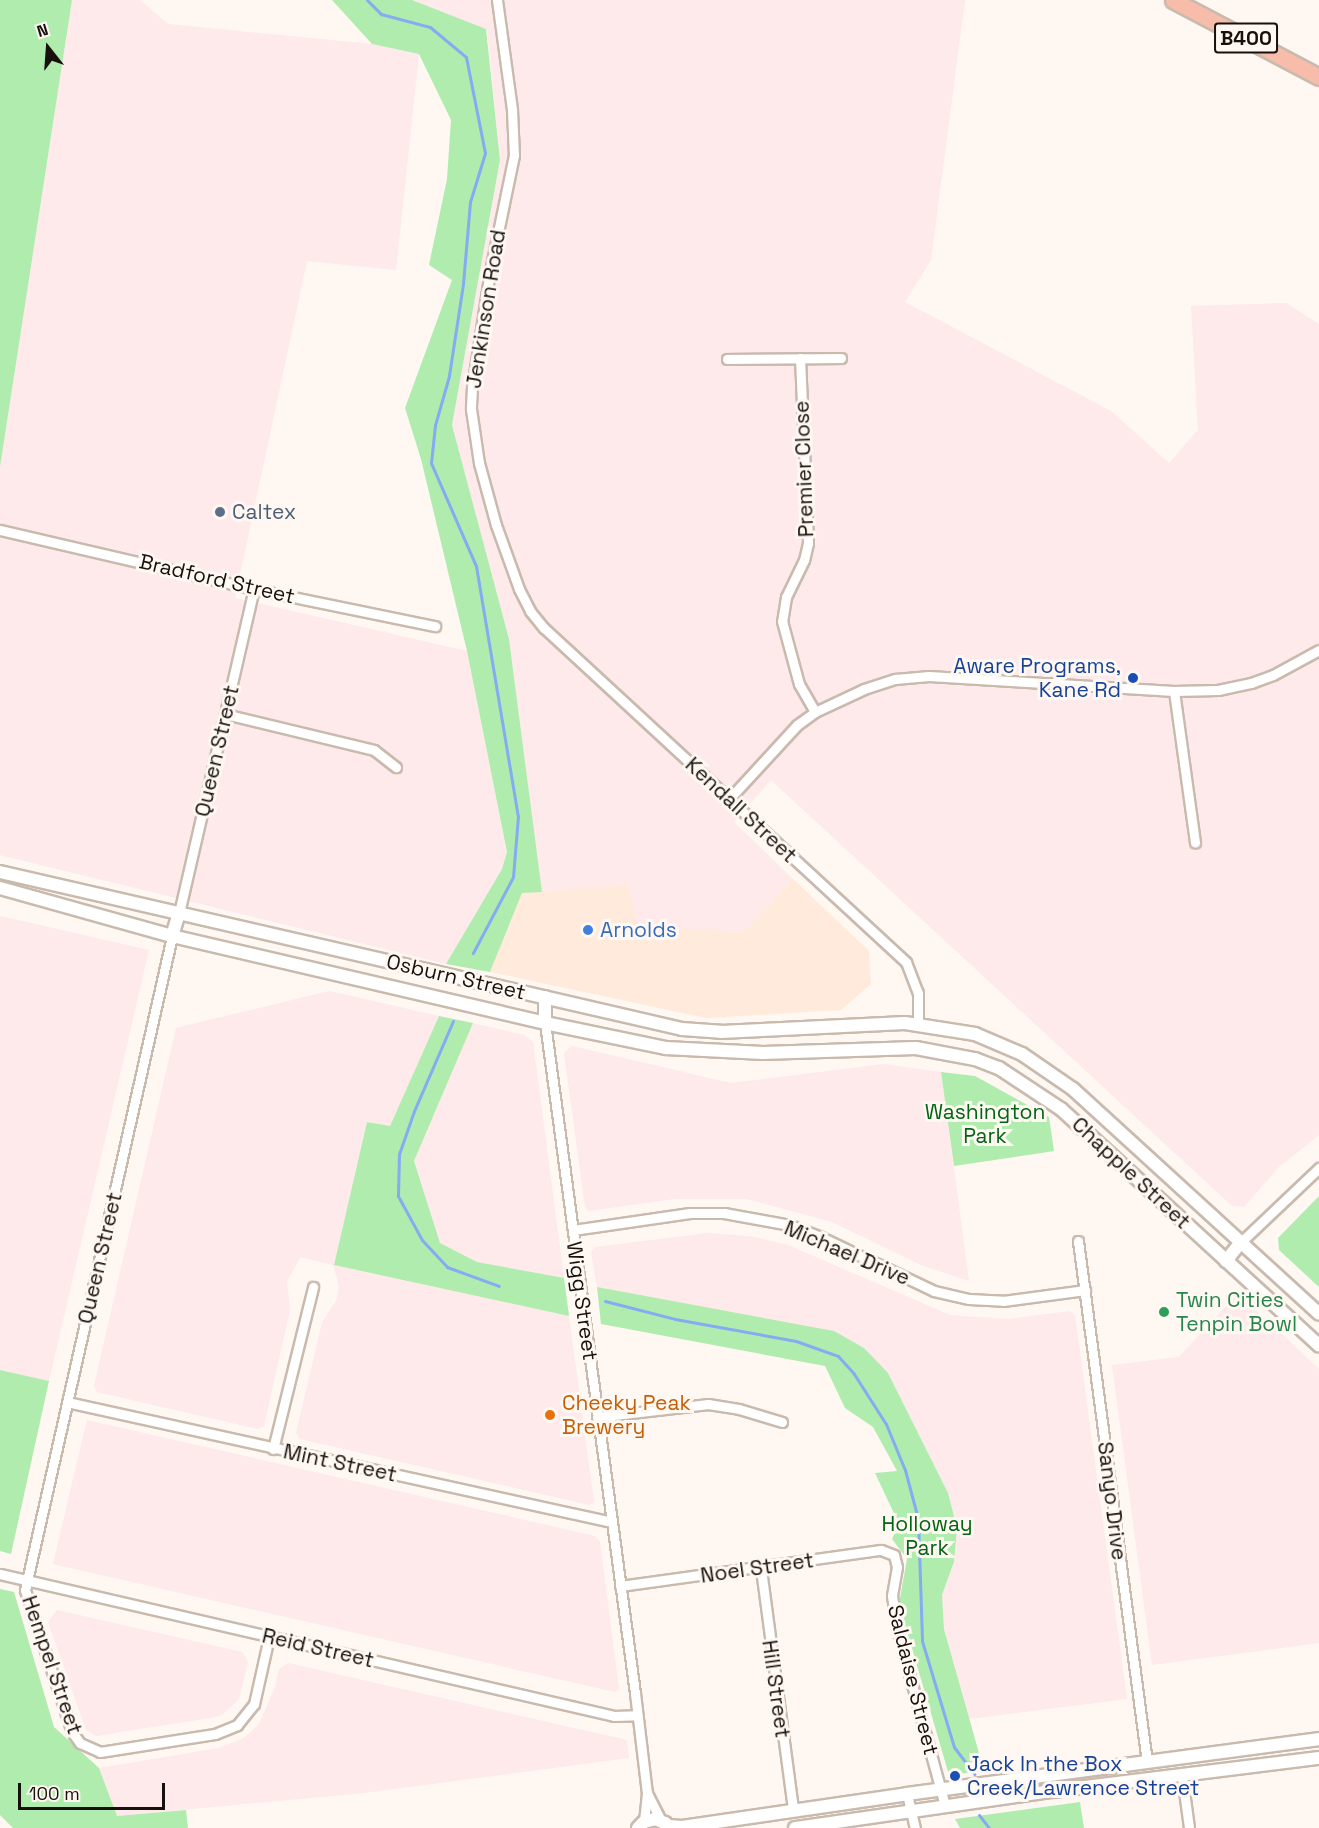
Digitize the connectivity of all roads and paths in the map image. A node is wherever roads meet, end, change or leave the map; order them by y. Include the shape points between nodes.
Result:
1 (497, 0) edge
2 (1173, 0) edge
3 (1319, 77) edge
4 (842, 357) dead end
5 (800, 358) junction
6 (727, 359) dead end
7 (0, 530) edge
8 (254, 589) junction
9 (530, 611) joint
10 (435, 626) dead end
11 (1319, 650) edge
12 (1174, 691) junction
13 (815, 712) junction
14 (225, 714) junction
15 (396, 767) dead end
16 (729, 799) junction
17 (1194, 843) dead end
18 (0, 872) edge
19 (0, 888) edge
20 (178, 913) junction
21 (172, 936) junction
22 (545, 997) junction
23 (545, 1023) junction
24 (918, 1024) junction
25 (916, 1048) junction
26 (1319, 1168) edge
27 (573, 1230) junction
28 (1078, 1240) dead end
29 (1241, 1242) junction
30 (1226, 1261) junction
31 (313, 1287) dead end
32 (1085, 1290) junction
33 (1319, 1314) edge
34 (1319, 1345) edge
35 (68, 1402) junction
36 (597, 1417) junction
37 (782, 1422) dead end
38 (273, 1449) junction
39 (612, 1522) junction
40 (894, 1555) joint
41 (761, 1569) junction
42 (0, 1574) edge
43 (27, 1581) junction
44 (620, 1586) junction
45 (269, 1637) junction
46 (637, 1715) junction
47 (1319, 1739) edge
48 (1180, 1758) junction
49 (1319, 1758) edge
50 (1146, 1762) junction
51 (1182, 1776) junction
52 (1148, 1779) junction
53 (941, 1790) junction
54 (647, 1793) junction
55 (907, 1794) junction
56 (945, 1806) junction
57 (793, 1810) junction
58 (912, 1812) junction
59 (641, 1825) edge
60 (667, 1825) edge
61 (795, 1828) edge
62 (915, 1828) edge
63 (1189, 1828) edge

1 - 9 street, Jenkinson Road via 514,155 490,271 471,409 479,463 496,525
2 - 3 main road, B400
4 - 5 street
5 - 6 street
5 - 13 street, Premier Close via 808,543 786,597 783,621 799,684
7 - 8 street, Bradford Street
8 - 10 street, Bradford Street
8 - 14 street, Queen Street
9 - 16 street, Kendall Street
11 - 12 street via 1251,683 1218,690
12 - 13 street via 929,676 896,679 864,689
12 - 17 street
13 - 16 street via 797,725
14 - 15 street via 374,750
14 - 20 street, Queen Street
16 - 24 street, Kendall Street via 906,962 918,993
18 - 20 street, Osburn Street
19 - 21 street, Osburn Street
20 - 21 street
20 - 22 street, Osburn Street
21 - 23 street, Osburn Street
21 - 35 street, Queen Street
22 - 23 street
22 - 24 street, Osburn Street via 705,1032 891,1022
23 - 25 street, Osburn Street via 666,1048 722,1053
23 - 27 street, Wigg Street
24 - 25 street
24 - 29 street, Chapple Street via 993,1040 1046,1069
25 - 30 street, Chapple Street via 975,1059 1027,1084 1061,1109
26 - 29 street
27 - 32 street, Michael Drive via 690,1213 724,1213 790,1225 934,1291 969,1299 1003,1301
27 - 36 street, Wigg Street
28 - 32 street, Sanyo Drive
29 - 30 street
29 - 33 street, Chapple Street
30 - 34 street, Chapple Street
31 - 38 street
32 - 50 street, Sanyo Drive
35 - 38 street, Mint Street
35 - 43 street, Queen Street
36 - 37 street via 708,1404
36 - 39 street, Wigg Street
38 - 39 street, Mint Street
39 - 44 street, Wigg Street
40 - 41 street, Noel Street via 881,1550
40 - 53 street, Saldaise Street via 897,1567 892,1596 897,1629
41 - 44 street, Noel Street
41 - 57 street, Hill Street
42 - 43 street, Reid Street
43 - 45 street, Reid Street
43 - 45 street, Hempel Street via 25,1590 72,1732 80,1743 100,1752 215,1734 237,1725 254,1704
44 - 46 street, Wigg Street
45 - 46 street, Reid Street via 614,1716
46 - 54 street, Wigg Street
47 - 48 street
48 - 50 street
48 - 51 street
49 - 51 street
50 - 52 street
50 - 53 street
51 - 52 street
51 - 63 street
52 - 56 street
53 - 55 street
53 - 56 street, Saldaise Street
54 - 59 street, Wigg Street
54 - 60 street, Wigg Street
55 - 57 street
55 - 58 street
56 - 58 street
57 - 60 street via 682,1827
58 - 61 street
58 - 62 street
59 - 60 street

